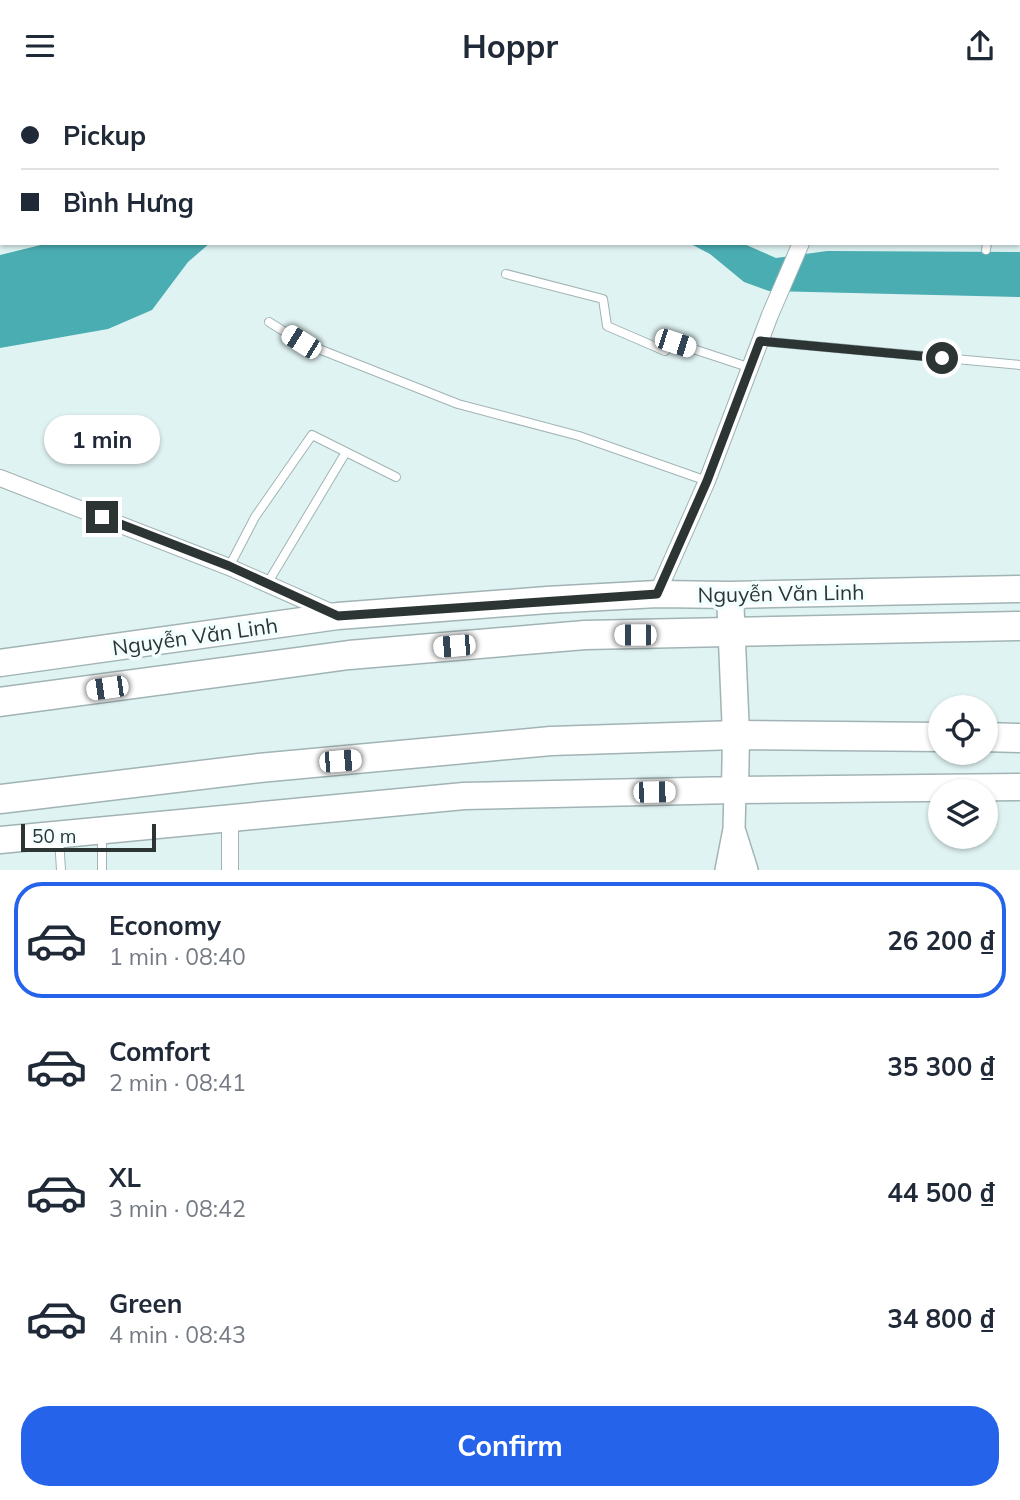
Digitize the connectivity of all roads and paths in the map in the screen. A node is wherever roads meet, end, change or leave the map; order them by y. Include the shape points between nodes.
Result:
1 (800, 245) edge
2 (506, 274) dead end
3 (269, 322) dead end
4 (760, 341) junction
5 (1020, 365) edge
6 (751, 368) junction
7 (346, 452) junction
8 (397, 477) dead end
9 (0, 478) edge
10 (707, 481) junction
11 (229, 566) junction
12 (267, 584) junction
13 (1020, 589) edge
14 (657, 594) junction
15 (730, 595) junction
16 (338, 616) junction
17 (1020, 626) edge
18 (732, 633) junction
19 (0, 663) edge
20 (0, 702) edge
21 (736, 735) junction
22 (928, 737) edge
23 (998, 737) edge
24 (1020, 738) edge
25 (1020, 787) edge
26 (735, 790) junction
27 (0, 799) edge
28 (230, 819) junction
29 (734, 829) junction
30 (102, 831) junction
31 (59, 835) junction
32 (0, 840) edge
33 (61, 870) edge
34 (102, 870) edge
35 (230, 870) edge
36 (726, 870) edge
37 (747, 870) edge

1 - 4 street
2 - 6 lane via 603,299 607,326 665,351 675,343
3 - 10 lane via 301,342 458,404 579,436
4 - 5 lane
4 - 6 street
6 - 10 street
7 - 8 lane
7 - 11 lane via 312,435 255,517
7 - 12 lane
9 - 11 street
10 - 14 street
11 - 12 street
12 - 16 street
13 - 15 main road, Nguyễn Văn Linh
14 - 15 main road, Nguyễn Văn Linh
14 - 16 main road, Nguyễn Văn Linh
15 - 18 main road
16 - 19 main road, Nguyễn Văn Linh
17 - 18 highway, Nguyễn Văn Linh
18 - 20 highway, Nguyễn Văn Linh via 585,635 349,655
18 - 21 main road
21 - 22 highway
21 - 26 main road
21 - 27 highway via 508,744
23 - 24 highway
25 - 26 main road
26 - 28 main road via 464,796
26 - 29 street
28 - 30 main road
28 - 35 street
29 - 36 street
29 - 37 street
30 - 31 main road
30 - 34 lane
31 - 32 main road
31 - 33 lane

